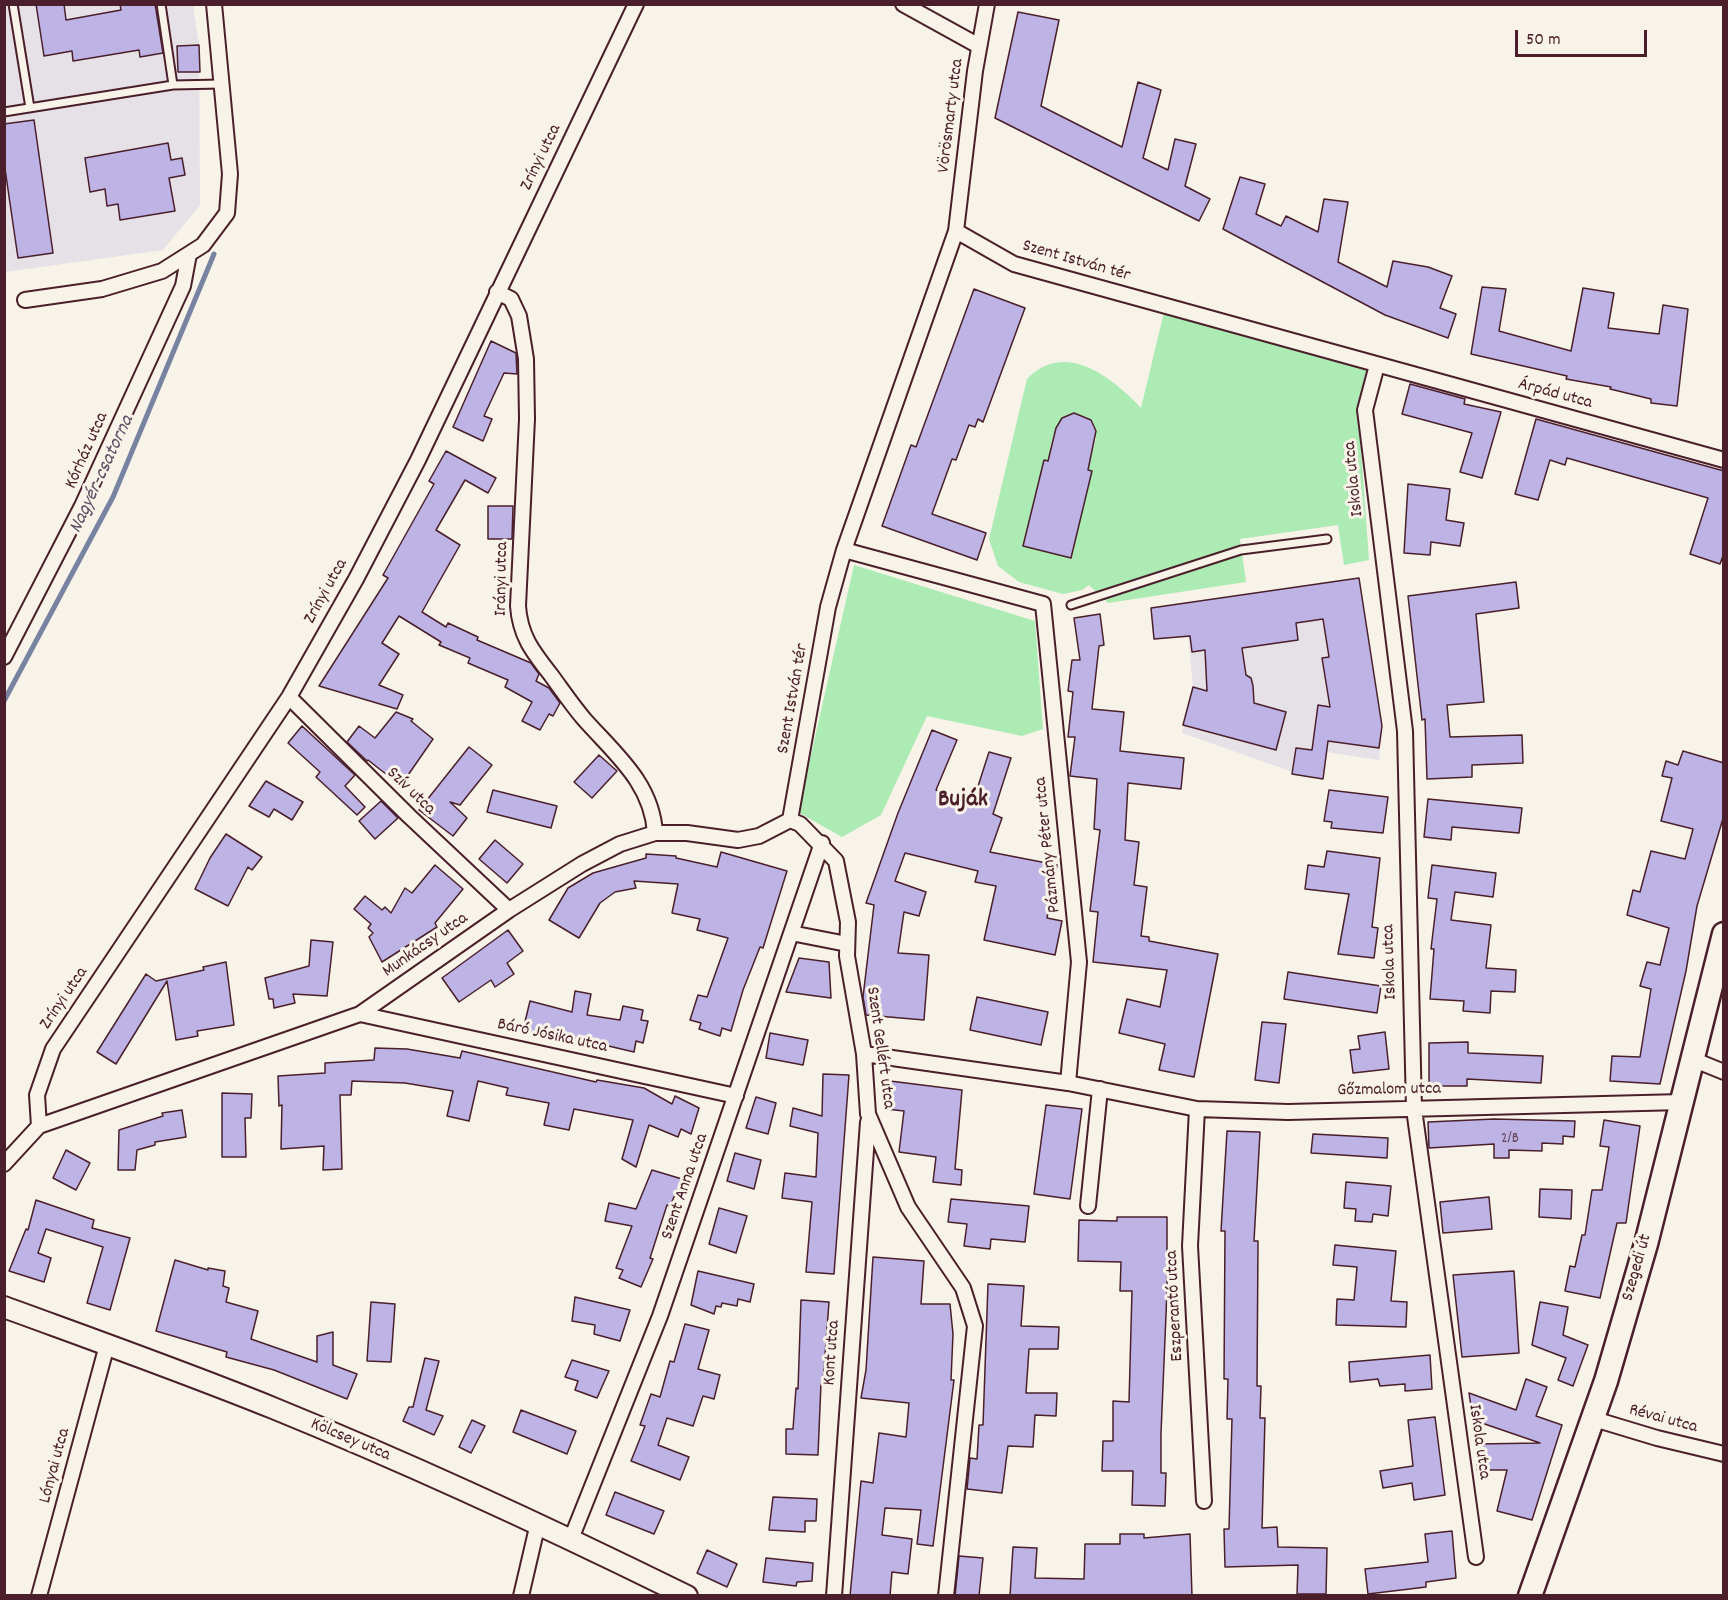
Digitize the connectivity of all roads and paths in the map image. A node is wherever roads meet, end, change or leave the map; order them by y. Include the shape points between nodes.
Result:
1 (13, 4) edge
2 (161, 4) edge
3 (214, 4) edge
4 (636, 4) edge
5 (903, 4) edge
6 (987, 4) edge
7 (979, 46) junction
8 (221, 84) junction
9 (173, 85) junction
10 (30, 108) junction
11 (4, 112) edge
12 (956, 231) junction
13 (189, 254) junction
14 (497, 292) junction
15 (24, 300) dead end
16 (1377, 365) junction
17 (1724, 460) edge
18 (1327, 539) dead end
19 (844, 550) junction
20 (1071, 605) dead end
21 (4, 657) edge
22 (289, 697) junction
23 (790, 820) junction
24 (655, 833) junction
25 (822, 843) junction
26 (509, 910) junction
27 (791, 933) junction
28 (1724, 934) edge
29 (847, 944) junction
30 (1720, 966) edge
31 (360, 1014) junction
32 (864, 1054) junction
33 (1692, 1059) junction
34 (1724, 1072) edge
35 (1068, 1083) junction
36 (1100, 1089) junction
37 (736, 1096) junction
38 (1682, 1102) junction
39 (1197, 1109) junction
40 (1414, 1109) junction
41 (868, 1114) junction
42 (39, 1126) junction
43 (4, 1164) edge
44 (1088, 1206) dead end
45 (4, 1307) edge
46 (107, 1345) junction
47 (1594, 1419) junction
48 (1724, 1454) edge
49 (1204, 1501) dead end
50 (538, 1523) junction
51 (571, 1539) junction
52 (1476, 1557) dead end
53 (39, 1596) edge
54 (521, 1596) edge
55 (687, 1596) edge
56 (834, 1596) edge
57 (946, 1596) edge
58 (1530, 1596) edge

1 - 10 lane
2 - 9 lane
3 - 8 street
4 - 14 street, Zrínyi utca
5 - 7 street
6 - 7 street, Vörösmarty utca
7 - 12 street, Vörösmarty utca
8 - 9 lane
8 - 13 street via 230,174 227,213 204,245
9 - 10 lane
10 - 11 lane
12 - 16 street, Szent István tér via 1014,264
12 - 19 street, Szent István tér
13 - 15 street via 162,271 102,289
13 - 21 street, Kórház utca via 183,285 82,506
14 - 22 street, Zrínyi utca via 418,460
14 - 24 street, Irányi utca via 511,299 519,316 526,359 519,606 522,633 583,718 632,771 651,805
16 - 17 street, Árpád utca
16 - 40 street, Iskola utca via 1365,410 1404,731
18 - 20 lane via 1241,550
19 - 23 street, Szent István tér via 828,608
19 - 35 street, Pázmány Péter utca via 1043,604 1079,962
22 - 26 street, Szív utca
22 - 42 street, Zrínyi utca via 53,1049 37,1095
23 - 24 street, Munkácsy utca via 759,836 738,840
23 - 25 street
24 - 26 street, Munkácsy utca via 620,844 582,864
25 - 27 street, Szent Anna utca
25 - 29 street, Szent Gellért utca via 836,861 848,922
26 - 31 street, Munkácsy utca
27 - 29 street
27 - 37 street, Szent Anna utca
28 - 30 main road, Szegedi út
29 - 32 street, Szent Gellért utca
30 - 33 main road, Szegedi út
31 - 37 street, Báró Jósika utca
31 - 42 street, Munkácsy utca
32 - 35 street, Gőzmalom utca
32 - 41 street, Szent Gellért utca
33 - 34 street
33 - 38 main road, Szegedi út
35 - 36 street, Gőzmalom utca
36 - 39 street, Gőzmalom utca
36 - 44 street
37 - 51 street, Szent Anna utca via 660,1316
38 - 40 street, Gőzmalom utca
38 - 47 main road, Szegedi út via 1646,1244
39 - 40 street, Gőzmalom utca
39 - 49 street, Eszperantó utca via 1191,1246
40 - 52 street, Iskola utca
41 - 56 street, Kont utca
41 - 57 street, Szent Gellért utca via 909,1207 963,1288 975,1326
42 - 43 street
45 - 46 main road, Kölcsey utca
46 - 50 main road, Kölcsey utca via 282,1412
46 - 53 street, Lónyai utca
47 - 48 street, Révai utca
47 - 58 main road, Szegedi út
50 - 51 main road, Kölcsey utca
50 - 54 street
51 - 55 main road, Kölcsey utca

